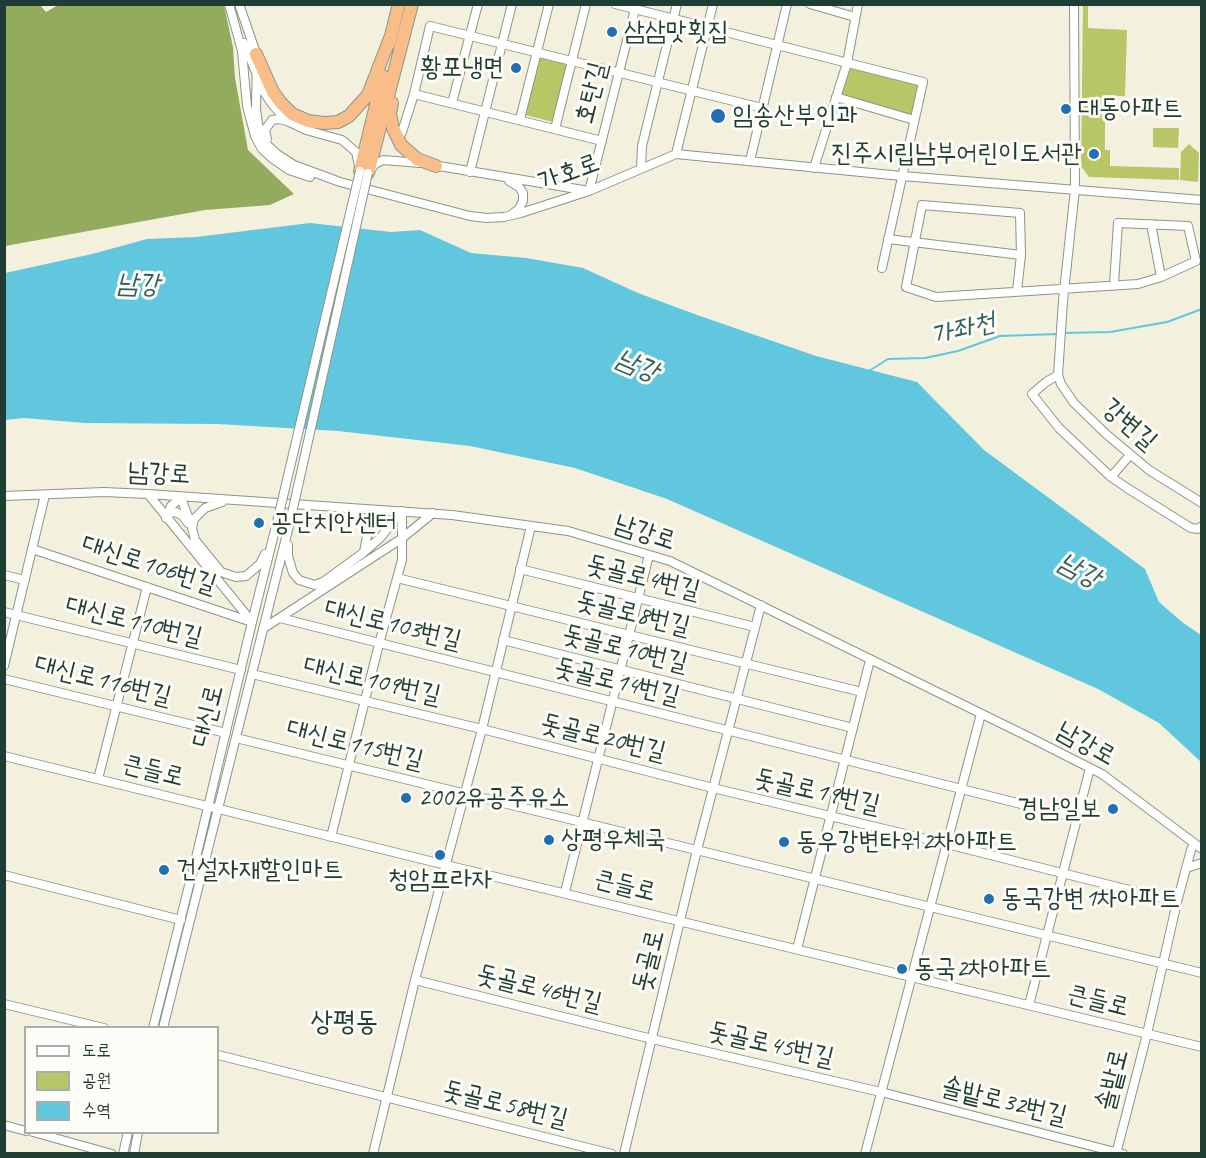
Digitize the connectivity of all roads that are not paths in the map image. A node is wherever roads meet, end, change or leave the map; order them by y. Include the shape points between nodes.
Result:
1 (229, 4) edge
2 (239, 4) edge
3 (399, 4) edge
4 (412, 4) edge
5 (478, 4) edge
6 (512, 4) edge
7 (549, 4) edge
8 (586, 4) edge
9 (615, 4) edge
10 (677, 4) edge
11 (713, 4) edge
12 (787, 4) edge
13 (810, 4) edge
14 (858, 4) edge
15 (1074, 6) edge
16 (636, 7) edge
17 (233, 17) junction
18 (855, 17) junction
19 (673, 19) junction
20 (707, 28) junction
21 (391, 36) junction
22 (471, 36) junction
23 (404, 38) junction
24 (502, 44) junction
25 (776, 46) junction
26 (538, 52) junction
27 (256, 54) junction
28 (572, 61) junction
29 (847, 63) junction
30 (257, 73) junction
31 (619, 73) junction
32 (657, 82) junction
33 (691, 91) junction
34 (414, 94) junction
35 (836, 97) junction
36 (452, 103) junction
37 (762, 108) junction
38 (485, 111) junction
39 (520, 119) junction
40 (914, 120) junction
41 (288, 121) junction
42 (555, 129) junction
43 (398, 139) junction
44 (602, 141) junction
45 (277, 154) junction
46 (676, 154) junction
47 (750, 161) junction
48 (436, 166) junction
49 (641, 168) junction
50 (814, 168) junction
51 (364, 172) junction
52 (470, 172) junction
53 (486, 174) junction
54 (902, 176) junction
55 (340, 182) junction
56 (1075, 189) junction
57 (589, 191) junction
58 (1202, 200) edge
59 (511, 216) junction
60 (1151, 224) junction
61 (888, 240) junction
62 (915, 244) junction
63 (1021, 255) junction
64 (882, 268) dead end
65 (1161, 277) junction
66 (1114, 284) junction
67 (1064, 288) junction
68 (1017, 291) junction
69 (1058, 375) junction
70 (1130, 455) junction
71 (1111, 477) junction
72 (148, 494) junction
73 (45, 495) junction
74 (4, 496) edge
75 (181, 498) junction
76 (226, 501) junction
77 (1202, 503) edge
78 (342, 507) junction
79 (402, 511) junction
80 (433, 513) junction
81 (167, 516) junction
82 (531, 526) junction
83 (1202, 526) edge
84 (192, 528) junction
85 (287, 535) junction
86 (273, 537) junction
87 (401, 539) junction
88 (32, 549) junction
89 (363, 553) junction
90 (649, 555) junction
91 (520, 569) junction
92 (4, 575) edge
93 (397, 578) junction
94 (25, 580) junction
95 (147, 587) junction
96 (638, 598) junction
97 (760, 605) junction
98 (512, 606) junction
99 (4, 612) edge
100 (16, 615) junction
101 (280, 618) junction
102 (252, 622) junction
103 (755, 627) junction
104 (264, 628) junction
105 (629, 635) junction
106 (503, 640) junction
107 (132, 644) junction
108 (379, 644) junction
109 (870, 660) junction
110 (746, 664) junction
111 (4, 666) edge
112 (620, 669) junction
113 (241, 670) junction
114 (495, 673) junction
115 (252, 674) junction
116 (4, 679) edge
117 (862, 692) junction
118 (736, 699) junction
119 (365, 700) junction
120 (612, 702) junction
121 (116, 706) junction
122 (981, 714) junction
123 (853, 728) junction
124 (482, 729) junction
125 (728, 731) junction
126 (226, 733) junction
127 (236, 738) junction
128 (4, 756) edge
129 (598, 759) junction
130 (845, 759) junction
131 (350, 765) junction
132 (1090, 768) junction
133 (98, 779) junction
134 (713, 788) junction
135 (962, 788) junction
136 (465, 794) junction
137 (208, 806) junction
138 (218, 808) junction
139 (831, 816) junction
140 (1077, 818) junction
141 (582, 822) junction
142 (331, 837) junction
143 (947, 844) junction
144 (1198, 846) edge
145 (697, 850) junction
146 (1202, 863) edge
147 (446, 865) junction
148 (1186, 868) junction
149 (1063, 873) junction
150 (4, 875) edge
151 (815, 879) junction
152 (565, 892) junction
153 (1177, 902) junction
154 (930, 907) junction
155 (181, 920) junction
156 (680, 921) junction
157 (1047, 936) junction
158 (797, 949) junction
159 (1163, 964) junction
160 (1202, 973) edge
161 (910, 976) junction
162 (416, 980) junction
163 (4, 1004) edge
164 (1029, 1005) junction
165 (96, 1026) edge
166 (154, 1026) edge
167 (164, 1026) edge
168 (1147, 1034) junction
169 (652, 1039) junction
170 (1202, 1047) edge
171 (219, 1055) edge
172 (881, 1092) junction
173 (387, 1096) junction
174 (4, 1125) edge
175 (24, 1130) edge
176 (40, 1134) edge
177 (128, 1134) edge
178 (138, 1134) edge
179 (1118, 1153) edge
180 (112, 1154) edge
181 (123, 1154) edge
182 (134, 1154) edge
183 (373, 1154) edge
184 (612, 1154) edge
185 (624, 1154) edge
186 (865, 1154) edge

1 - 17 street, 가호로
2 - 27 street, 가호로
3 - 21 highway
4 - 23 highway
5 - 22 street
6 - 24 street
7 - 26 street
8 - 28 street
9 - 16 street
10 - 19 street
11 - 20 street
12 - 25 street
13 - 18 street
14 - 18 street
15 - 56 street
16 - 19 street
16 - 31 street, 호탄길
17 - 30 street
17 - 55 street, 가호로 via 242,51 250,120 262,149 289,170
18 - 29 street
19 - 20 street
19 - 32 street
20 - 25 street
20 - 33 street
21 - 27 highway via 368,95 349,117 338,122 308,121 292,114 273,92
21 - 51 highway
22 - 24 street
22 - 34 street via 430,26
22 - 36 street
23 - 43 highway via 390,114
23 - 51 highway
24 - 26 street
24 - 38 street
25 - 29 street
25 - 37 street
26 - 28 street
26 - 39 street
27 - 30 street, 가호로
28 - 31 street
28 - 42 street
29 - 35 street
29 - 40 street via 923,81
30 - 41 street via 272,104
30 - 45 street, 가호로 via 258,124 266,144
31 - 32 street
31 - 44 street, 호탄길
32 - 33 street
32 - 49 street via 642,146
33 - 37 street
33 - 46 street
34 - 36 street
34 - 43 street
35 - 40 street
35 - 50 street
36 - 38 street
37 - 47 street
38 - 39 street
38 - 52 street
39 - 42 street
40 - 54 street
41 - 45 street via 272,120 265,130
41 - 51 street via 351,146
42 - 44 street
43 - 48 highway via 408,153
44 - 57 street, 호탄길
45 - 55 street, 가호로 via 294,165
46 - 47 street, 가호로
46 - 49 street, 가호로
47 - 50 street, 가호로
48 - 51 street via 383,160
48 - 52 street
49 - 57 street, 가호로
50 - 54 street, 가호로
51 - 85 street, 대신로, bridge
51 - 86 street, 대신로, bridge
52 - 53 street
53 - 57 street
53 - 59 street via 514,182 523,193 519,209
54 - 56 street, 가호로
54 - 61 street
55 - 59 street, 가호로 via 470,216
56 - 58 street, 가호로
56 - 67 street
57 - 59 street, 가호로
60 - 65 street
60 - 65 street via 1188,226 1196,261
60 - 66 street via 1118,223
61 - 62 street
61 - 64 street
62 - 63 street
62 - 63 street via 922,205 1020,213
62 - 68 street via 906,287 936,297
63 - 68 street
65 - 66 street via 1138,284
66 - 67 street
67 - 68 street
67 - 69 street
69 - 70 street, 강변길 via 1074,403
69 - 71 street via 1032,394 1059,428
70 - 71 street
70 - 77 street, 강변길
71 - 83 street via 1191,528
72 - 73 street, 남강로
72 - 75 street, 남강로
72 - 81 street
73 - 74 street, 남강로
73 - 88 street
75 - 76 street, 남강로
75 - 81 street
75 - 84 street
76 - 78 street, 남강로
76 - 84 street via 205,508 194,519
78 - 79 street, 남강로
78 - 89 street via 365,520 368,531
79 - 80 street, 남강로
79 - 87 street
79 - 89 street
80 - 82 street, 남강로
80 - 87 street
81 - 84 street via 182,514
81 - 102 street
82 - 90 street, 남강로 via 568,531
82 - 91 street
84 - 86 street via 195,540 221,572 236,577 246,576 260,564
85 - 89 street via 290,566 299,580 307,584 323,582
85 - 104 street, 대신로
86 - 102 street, 대신로
87 - 93 street via 402,560
87 - 101 street
88 - 94 street
88 - 95 street, 대신로106번길
90 - 96 street
90 - 97 street, 남강로 via 670,561
91 - 96 street, 돗골로4번길
91 - 98 street
92 - 94 street
93 - 98 street, 돗골로8번길
93 - 108 street
94 - 100 street
95 - 102 street, 대신로106번길
95 - 107 street
96 - 103 street, 돗골로4번길
96 - 105 street
97 - 103 street, 돗골로
97 - 109 street, 남강로
98 - 105 street, 돗골로8번길
98 - 106 street
99 - 100 street, 대신로110번길
100 - 107 street, 대신로110번길
100 - 111 street
101 - 104 street
101 - 108 street, 대신로103번길
102 - 113 street, 대신로
103 - 110 street, 돗골로
104 - 115 street, 대신로
105 - 110 street, 돗골로8번길
105 - 112 street
106 - 112 street, 돗골로10번길
106 - 114 street
107 - 113 street, 대신로110번길
107 - 121 street
108 - 114 street, 대신로103번길
108 - 119 street
109 - 117 street
109 - 122 street, 남강로
110 - 117 street, 돗골로8번길
110 - 118 street, 돗골로
112 - 118 street, 돗골로10번길
112 - 120 street
113 - 126 street, 대신로
114 - 120 street, 돗골로14번길
114 - 124 street
115 - 119 street, 대신로109번길
115 - 127 street, 대신로
116 - 121 street, 대신로116번길
117 - 123 street
118 - 123 street, 돗골로10번길
118 - 125 street, 돗골로
119 - 124 street, 대신로109번길
119 - 131 street
120 - 125 street, 돗골로14번길
120 - 129 street
121 - 126 street, 대신로116번길
121 - 133 street
122 - 132 street, 남강로
122 - 135 street
123 - 130 street
124 - 129 street, 돗골로20번길
124 - 136 street
125 - 130 street, 돗골로14번길
125 - 134 street, 돗골로
126 - 137 street, 대신로
127 - 131 street, 대신로115번길
127 - 138 street, 대신로
128 - 133 street, 큰들로
129 - 134 street, 돗골로20번길
129 - 141 street
130 - 135 street, 돗골로14번길
130 - 139 street
131 - 136 street, 대신로115번길
131 - 142 street
132 - 140 street
132 - 144 street, 남강로
133 - 137 street, 큰들로
134 - 139 street, 돗골로19번길
134 - 145 street, 돗골로
135 - 140 street, 돗골로14번길
135 - 143 street
136 - 141 street, 대신로115번길
136 - 147 street
137 - 138 street, 큰들로
137 - 155 street, 대신로
138 - 142 street, 큰들로
138 - 167 street, 대신로
139 - 143 street, 돗골로19번길
139 - 151 street
140 - 149 street
141 - 145 street, 대신로115번길
141 - 152 street
142 - 147 street, 큰들로
143 - 149 street, 돗골로19번길
143 - 154 street
144 - 148 street, 솔밭로
145 - 151 street, 대신로115번길
145 - 156 street, 돗골로
146 - 148 street
147 - 152 street, 큰들로
147 - 162 street
148 - 153 street, 솔밭로
149 - 153 street, 돗골로19번길
149 - 157 street
150 - 155 street
151 - 154 street, 대신로115번길
151 - 158 street
152 - 156 street, 큰들로
153 - 159 street, 솔밭로
154 - 157 street, 대신로115번길
154 - 161 street
155 - 166 street, 대신로
156 - 158 street, 큰들로
156 - 169 street, 돗골로
157 - 159 street, 대신로115번길
157 - 164 street
158 - 161 street, 큰들로
159 - 160 street, 대신로115번길
159 - 168 street, 솔밭로
161 - 164 street, 큰들로
161 - 172 street
162 - 169 street, 돗골로46번길
162 - 173 street
163 - 165 street
164 - 168 street, 큰들로
168 - 170 street, 큰들로
168 - 179 street, 솔밭로
169 - 172 street, 돗골로45번길
169 - 185 street, 돗골로
171 - 173 street, 돗골로58번길
172 - 179 street, 솔밭로32번길
172 - 186 street
173 - 183 street
173 - 184 street, 돗골로58번길
174 - 175 street
176 - 180 street
177 - 181 street
178 - 182 street

